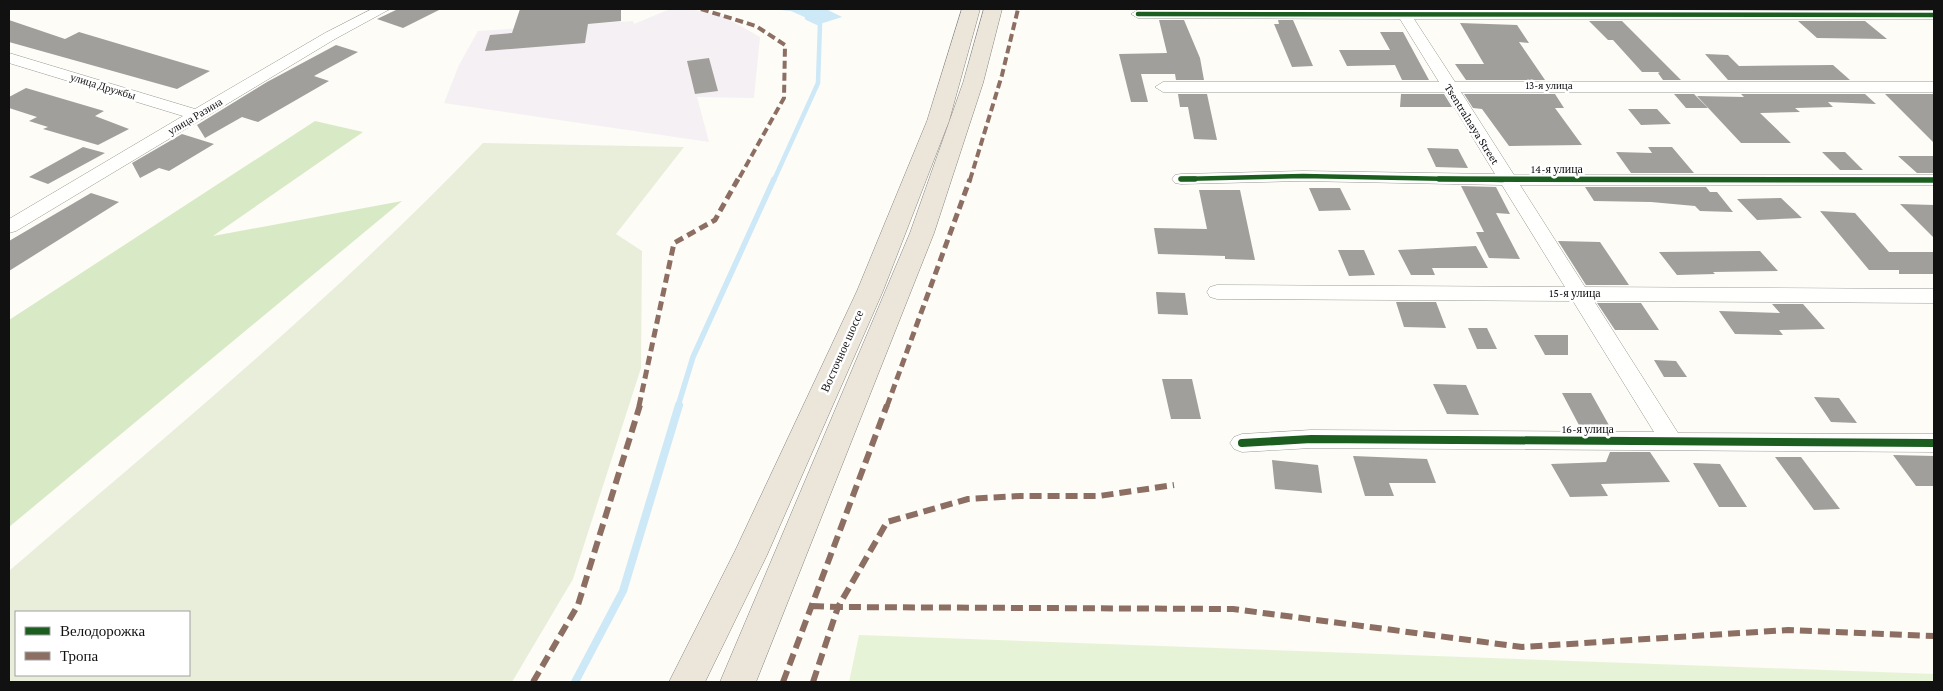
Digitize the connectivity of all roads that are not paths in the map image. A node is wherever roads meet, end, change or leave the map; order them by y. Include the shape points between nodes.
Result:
1 (383, 9) edge
2 (972, 9) edge
3 (993, 9) edge
4 (1403, 12) edge
5 (1138, 14) dead end
6 (1934, 15) edge
7 (9, 58) edge
8 (1447, 85) junction
9 (1934, 86) edge
10 (1163, 87) dead end
11 (197, 115) junction
12 (1180, 179) dead end
13 (1507, 180) junction
14 (1934, 180) edge
15 (9, 228) edge
16 (1217, 292) dead end
17 (1578, 293) junction
18 (1934, 296) edge
19 (1670, 442) junction
20 (1242, 443) dead end
21 (1934, 443) edge
22 (687, 682) edge
23 (738, 682) edge

1 - 11 street, улица Разина via 330,36
2 - 22 highway, Восточное шоссе via 938,120 870,291 750,555
3 - 23 highway via 973,83 922,233
4 - 5 street
4 - 6 street
4 - 8 street, Tsentralnaya Street
7 - 11 street, улица Дружбы
8 - 9 street, 13-я улица
8 - 10 street, 13-я улица
8 - 13 street, Tsentralnaya Street
11 - 15 street, улица Разина
12 - 13 street, 14-я улица via 1303,176
13 - 14 street, 14-я улица
13 - 17 street, Tsentralnaya Street
16 - 17 street, 15-я улица
17 - 18 street, 15-я улица
17 - 19 street, Tsentralnaya Street
19 - 20 street, 16-я улица via 1311,439
19 - 21 street, 16-я улица

